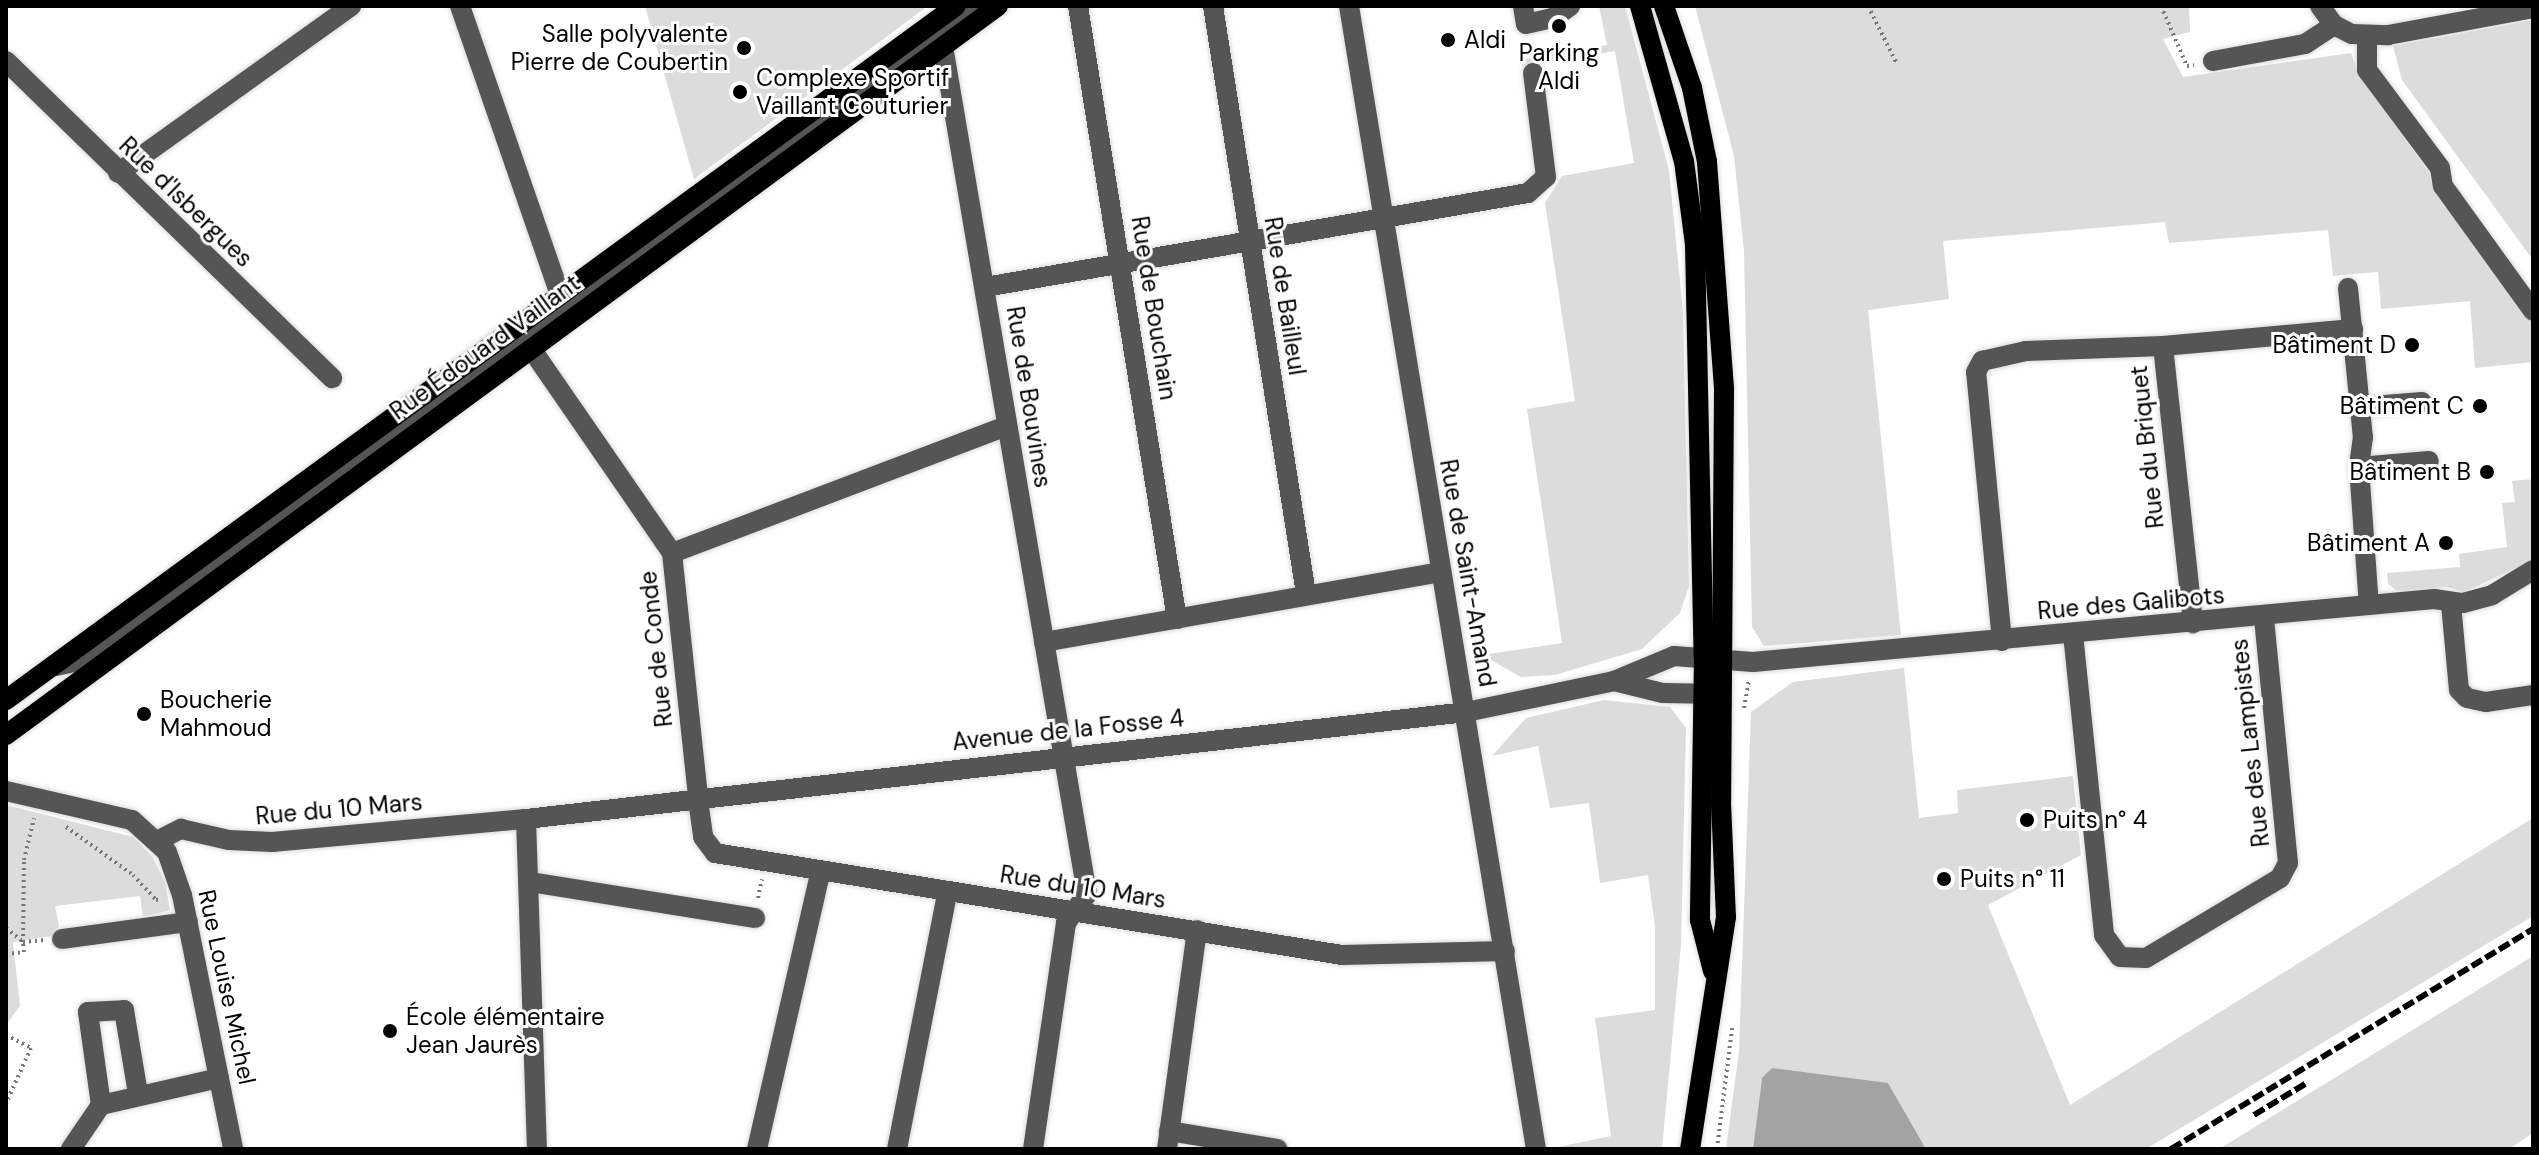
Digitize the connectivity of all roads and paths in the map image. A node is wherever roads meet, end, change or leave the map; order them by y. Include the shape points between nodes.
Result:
1 (351, 6) edge
2 (460, 6) edge
3 (956, 6) edge
4 (977, 6) edge
5 (998, 6) edge
6 (1078, 6) edge
7 (1213, 6) edge
8 (1349, 6) edge
9 (1523, 6) edge
10 (1570, 6) edge
11 (1640, 6) edge
12 (1664, 6) edge
13 (1868, 6) edge
14 (2161, 6) edge
15 (2320, 6) edge
16 (2533, 8) edge
17 (2334, 25) junction
18 (2367, 36) junction
19 (943, 46) junction
20 (6, 61) edge
21 (2213, 61) joint
22 (1897, 64) dead end
23 (1533, 73) dead end
24 (118, 173) junction
25 (1385, 216) junction
26 (1249, 238) junction
27 (1120, 261) junction
28 (985, 287) junction
29 (2348, 288) dead end
30 (561, 297) junction
31 (2533, 311) edge
32 (2353, 329) junction
33 (2163, 346) junction
34 (530, 347) junction
35 (332, 378) dead end
36 (2422, 402) dead end
37 (2360, 407) junction
38 (1007, 426) junction
39 (2429, 461) dead end
40 (2359, 467) junction
41 (672, 553) junction
42 (2533, 570) edge
43 (1439, 572) junction
44 (1306, 594) junction
45 (2451, 604) junction
46 (2369, 605) junction
47 (2264, 617) junction
48 (1177, 619) junction
49 (2193, 623) junction
50 (2073, 634) junction
51 (2002, 641) junction
52 (1044, 642) junction
53 (1714, 658) junction
54 (56, 666) junction
55 (1614, 681) junction
56 (1714, 694) junction
57 (2533, 695) edge
58 (6, 700) edge
59 (1466, 712) junction
60 (6, 735) edge
61 (1062, 757) junction
62 (6, 791) edge
63 (698, 798) junction
64 (42, 799) junction
65 (526, 819) junction
66 (159, 840) junction
67 (765, 861) junction
68 (821, 870) junction
69 (530, 882) junction
70 (947, 893) junction
71 (182, 895) junction
72 (1077, 910) junction
73 (755, 918) joint
74 (188, 922) junction
75 (6, 928) edge
76 (1197, 930) junction
77 (62, 939) joint
78 (23, 942) junction
79 (1505, 951) junction
80 (6, 954) edge
81 (6, 1035) edge
82 (219, 1078) junction
83 (138, 1094) junction
84 (6, 1103) edge
85 (101, 1105) junction
86 (1168, 1140) edge
87 (71, 1149) edge
88 (233, 1149) edge
89 (537, 1149) edge
90 (757, 1149) edge
91 (897, 1149) edge
92 (1033, 1149) edge
93 (1278, 1149) edge
94 (1536, 1149) edge
95 (1690, 1149) edge

1 - 24 street
2 - 30 street
3 - 30 main road, Rue Édouard Vaillant
4 - 54 street via 140,618 79,661
5 - 19 main road, Rue Édouard Vaillant
6 - 27 street, Rue de Bouchain
7 - 26 street, Rue de Bailleul
8 - 25 street, Rue de Saint-Amand
9 - 10 street via 1526,24 1553,18
11 - 53 main road via 1684,161 1695,244
12 - 53 main road via 1692,88 1716,249 1724,389
13 - 22 path
14 - 21 path via 2187,66
15 - 17 street
16 - 18 street
17 - 18 street
17 - 21 street via 2305,44
18 - 31 street via 2367,70 2440,168 2443,186
19 - 28 street, Rue de Bouvines
19 - 34 main road, Rue Édouard Vaillant
20 - 24 street, Rue d'Isbergues
23 - 25 street via 1546,169 1543,184 1528,193
24 - 35 street, Rue d'Isbergues
25 - 26 street
25 - 43 street, Rue de Saint-Amand
26 - 27 street
26 - 44 street, Rue de Bailleul
27 - 28 street
27 - 48 street, Rue de Bouchain
28 - 38 street, Rue de Bouvines
29 - 32 street
30 - 54 main road, Rue Édouard Vaillant
32 - 33 street
32 - 37 street
33 - 49 street, Rue du Briquet
33 - 51 street, Rue du Briquet via 1991,356 1976,372
34 - 41 street, Rue de Conde
34 - 60 main road, Rue Édouard Vaillant
36 - 37 street
37 - 40 street
38 - 41 street
38 - 52 street, Rue de Bouvines
39 - 40 street
40 - 46 street
41 - 63 street, Rue de Conde
42 - 45 street, Rue des Galibots via 2492,595
43 - 44 street
43 - 59 street, Rue de Saint-Amand
44 - 48 street
45 - 46 street, Rue des Galibots via 2434,599
45 - 57 street via 2459,690 2467,698 2486,702
46 - 47 street, Rue des Galibots
47 - 49 street, Rue des Galibots
47 - 50 street, Rue des Lampistes via 2288,863 2280,878 2146,958 2120,957 2104,935
48 - 52 street
49 - 50 street, Rue des Galibots
50 - 51 street, Rue des Galibots
51 - 53 street, Rue des Galibots via 1753,662
52 - 61 street, Rue de Bouvines
53 - 55 street, Avenue de la Fosse 4 via 1674,656
53 - 56 main road
54 - 58 main road, Rue Édouard Vaillant
55 - 56 street, Avenue de la Fosse 4 via 1663,693
55 - 59 street, Avenue de la Fosse 4
56 - 95 main road via 1726,917
59 - 61 street, Avenue de la Fosse 4
59 - 79 street, Rue de Saint-Amand
61 - 63 street, Avenue de la Fosse 4
61 - 72 street, Rue de Bouvines via 1087,894
62 - 64 street
63 - 65 street, Avenue de la Fosse 4
63 - 67 street, Rue du 10 Mars via 707,847
64 - 66 street via 132,820
64 - 71 path via 68,830 133,875 156,900
64 - 78 path via 24,860
65 - 66 street, Rue du 10 Mars via 272,842 229,840 181,829
65 - 69 street
66 - 71 street, Rue Louise Michel
67 - 68 street, Rue du 10 Mars
67 - 73 path
68 - 70 street, Rue du 10 Mars
68 - 90 street
69 - 73 street
69 - 89 street
70 - 72 street, Rue du 10 Mars
70 - 91 street
71 - 74 street, Rue Louise Michel
72 - 76 street, Rue du 10 Mars
72 - 92 street, Rue de Bouvines via 1066,923
74 - 77 street
74 - 82 street, Rue Louise Michel
75 - 78 path
76 - 79 street, Rue du 10 Mars via 1342,955
76 - 86 street
77 - 78 path
78 - 80 path via 24,952
79 - 94 street, Rue de Saint-Amand
81 - 84 path via 31,1048
82 - 83 street
82 - 88 street, Rue Louise Michel
83 - 85 street
83 - 85 street via 124,1010 88,1012
85 - 87 street
86 - 93 street

